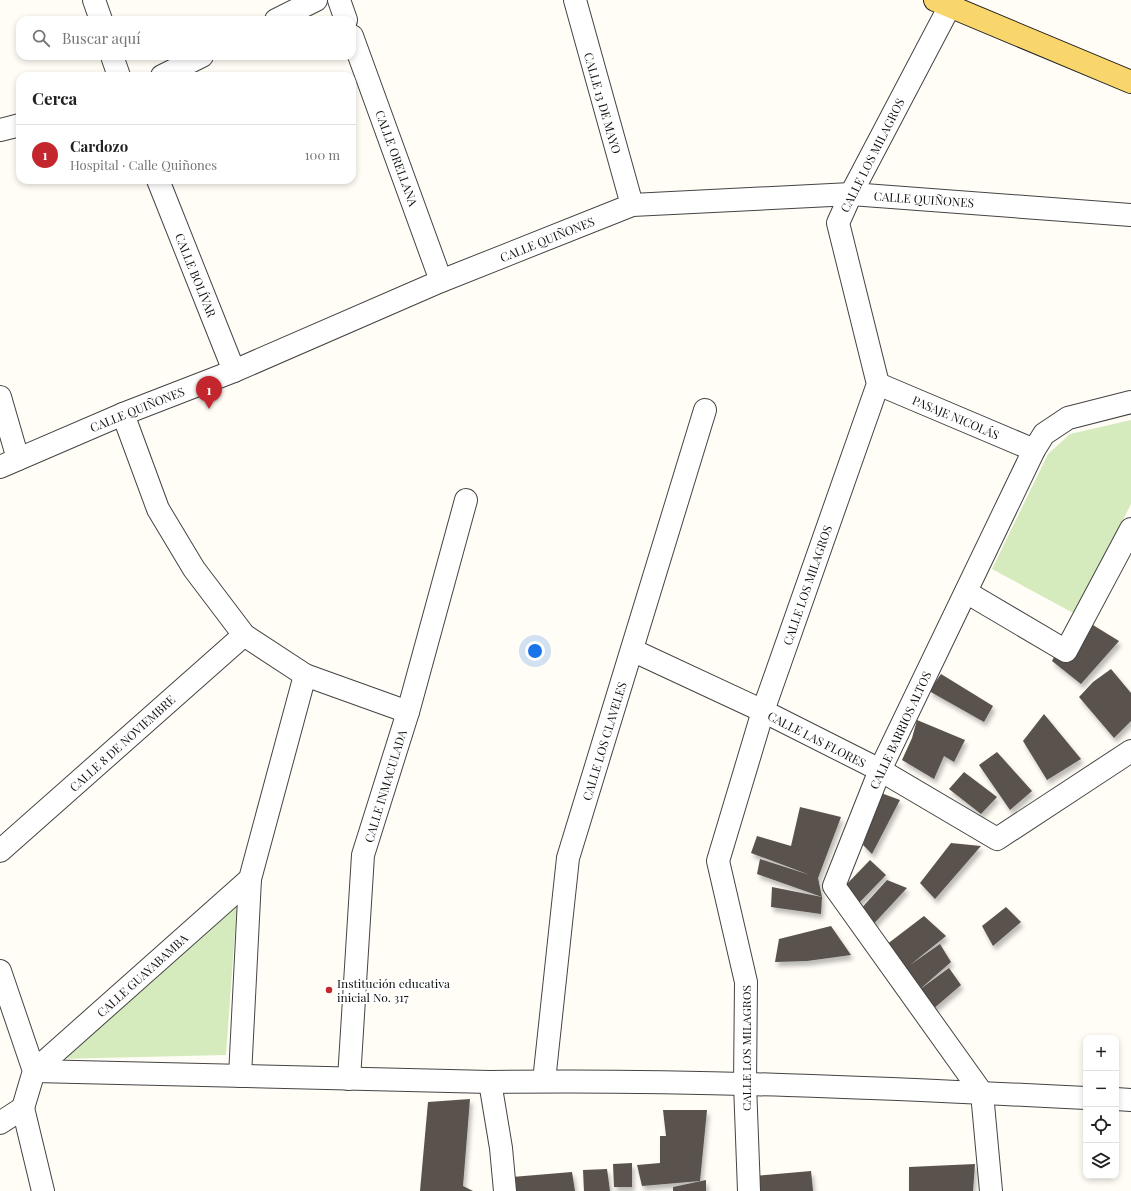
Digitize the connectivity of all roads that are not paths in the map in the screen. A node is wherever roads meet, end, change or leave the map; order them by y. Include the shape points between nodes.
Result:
1 (94, 0) edge
2 (316, 0) edge
3 (339, 0) edge
4 (575, 0) edge
5 (946, 2) edge
6 (99, 16) edge
7 (284, 16) edge
8 (345, 16) edge
9 (356, 47) edge
10 (113, 60) edge
11 (194, 60) edge
12 (118, 72) edge
13 (170, 72) edge
14 (1131, 82) edge
15 (16, 126) edge
16 (0, 130) edge
17 (160, 184) edge
18 (851, 194) junction
19 (632, 205) junction
20 (1131, 215) edge
21 (441, 281) junction
22 (234, 371) junction
23 (878, 384) junction
24 (0, 397) edge
25 (1131, 402) edge
26 (705, 410) dead end
27 (123, 414) junction
28 (1034, 450) junction
29 (9, 463) edge
30 (466, 500) dead end
31 (1131, 529) edge
32 (966, 592) junction
33 (244, 634) junction
34 (632, 650) junction
35 (305, 675) junction
36 (763, 711) junction
37 (408, 712) junction
38 (1131, 751) edge
39 (880, 770) junction
40 (0, 851) edge
41 (250, 879) junction
42 (0, 971) edge
43 (34, 1071) junction
44 (240, 1076) junction
45 (349, 1079) junction
46 (544, 1081) junction
47 (490, 1082) junction
48 (745, 1084) junction
49 (982, 1093) junction
50 (1083, 1098) edge
51 (1119, 1099) edge
52 (1131, 1100) edge
53 (22, 1108) junction
54 (0, 1123) edge
55 (43, 1191) edge
56 (505, 1191) edge
57 (749, 1191) edge
58 (992, 1191) edge

1 - 6 street
2 - 7 street
3 - 8 street
4 - 19 street, CALLE 13 DE MAYO
5 - 14 main road
5 - 18 street, CALLE LOS MILAGROS
9 - 21 street, CALLE ORELLANA
10 - 12 street
11 - 13 street
15 - 16 street
17 - 22 street, CALLE BOLÍVAR
18 - 19 street, CALLE QUIÑONES
18 - 20 street, CALLE QUIÑONES
18 - 23 street, CALLE LOS MILAGROS via 838,223
19 - 21 street, CALLE QUIÑONES
21 - 22 street, CALLE QUIÑONES
22 - 27 street, CALLE QUIÑONES
23 - 28 street, PASAJE NICOLÁS
23 - 36 street, CALLE LOS MILAGROS
24 - 29 street
25 - 28 street, CALLE BARRIOS ALTOS via 1068,418 1044,434
26 - 34 street, CALLE LOS CLAVELES
27 - 29 street, CALLE QUIÑONES
27 - 33 street via 158,509 194,569
28 - 32 street, CALLE BARRIOS ALTOS
30 - 37 street, CALLE INMACULADA
31 - 32 street via 1066,651
32 - 39 street, CALLE BARRIOS ALTOS
33 - 35 street
33 - 40 street, CALLE 8 DE NOVIEMBRE
34 - 36 street, CALLE LAS FLORES
34 - 46 street, CALLE LOS CLAVELES via 568,858
35 - 37 street
35 - 41 street
36 - 39 street, CALLE LAS FLORES
36 - 48 street, CALLE LOS MILAGROS via 718,861 746,982
37 - 45 street, CALLE INMACULADA via 363,855
38 - 39 street, CALLE LAS FLORES via 997,839
39 - 49 street, CALLE BARRIOS ALTOS via 834,886
41 - 43 street, CALLE GUAYABAMBA
41 - 44 street
42 - 43 street
43 - 44 street
43 - 53 street
44 - 45 street
45 - 47 street
46 - 47 street
46 - 48 street
47 - 56 street
48 - 49 street
48 - 57 street, CALLE LOS MILAGROS
49 - 50 street
49 - 58 street
51 - 52 street
53 - 54 street
53 - 55 street

